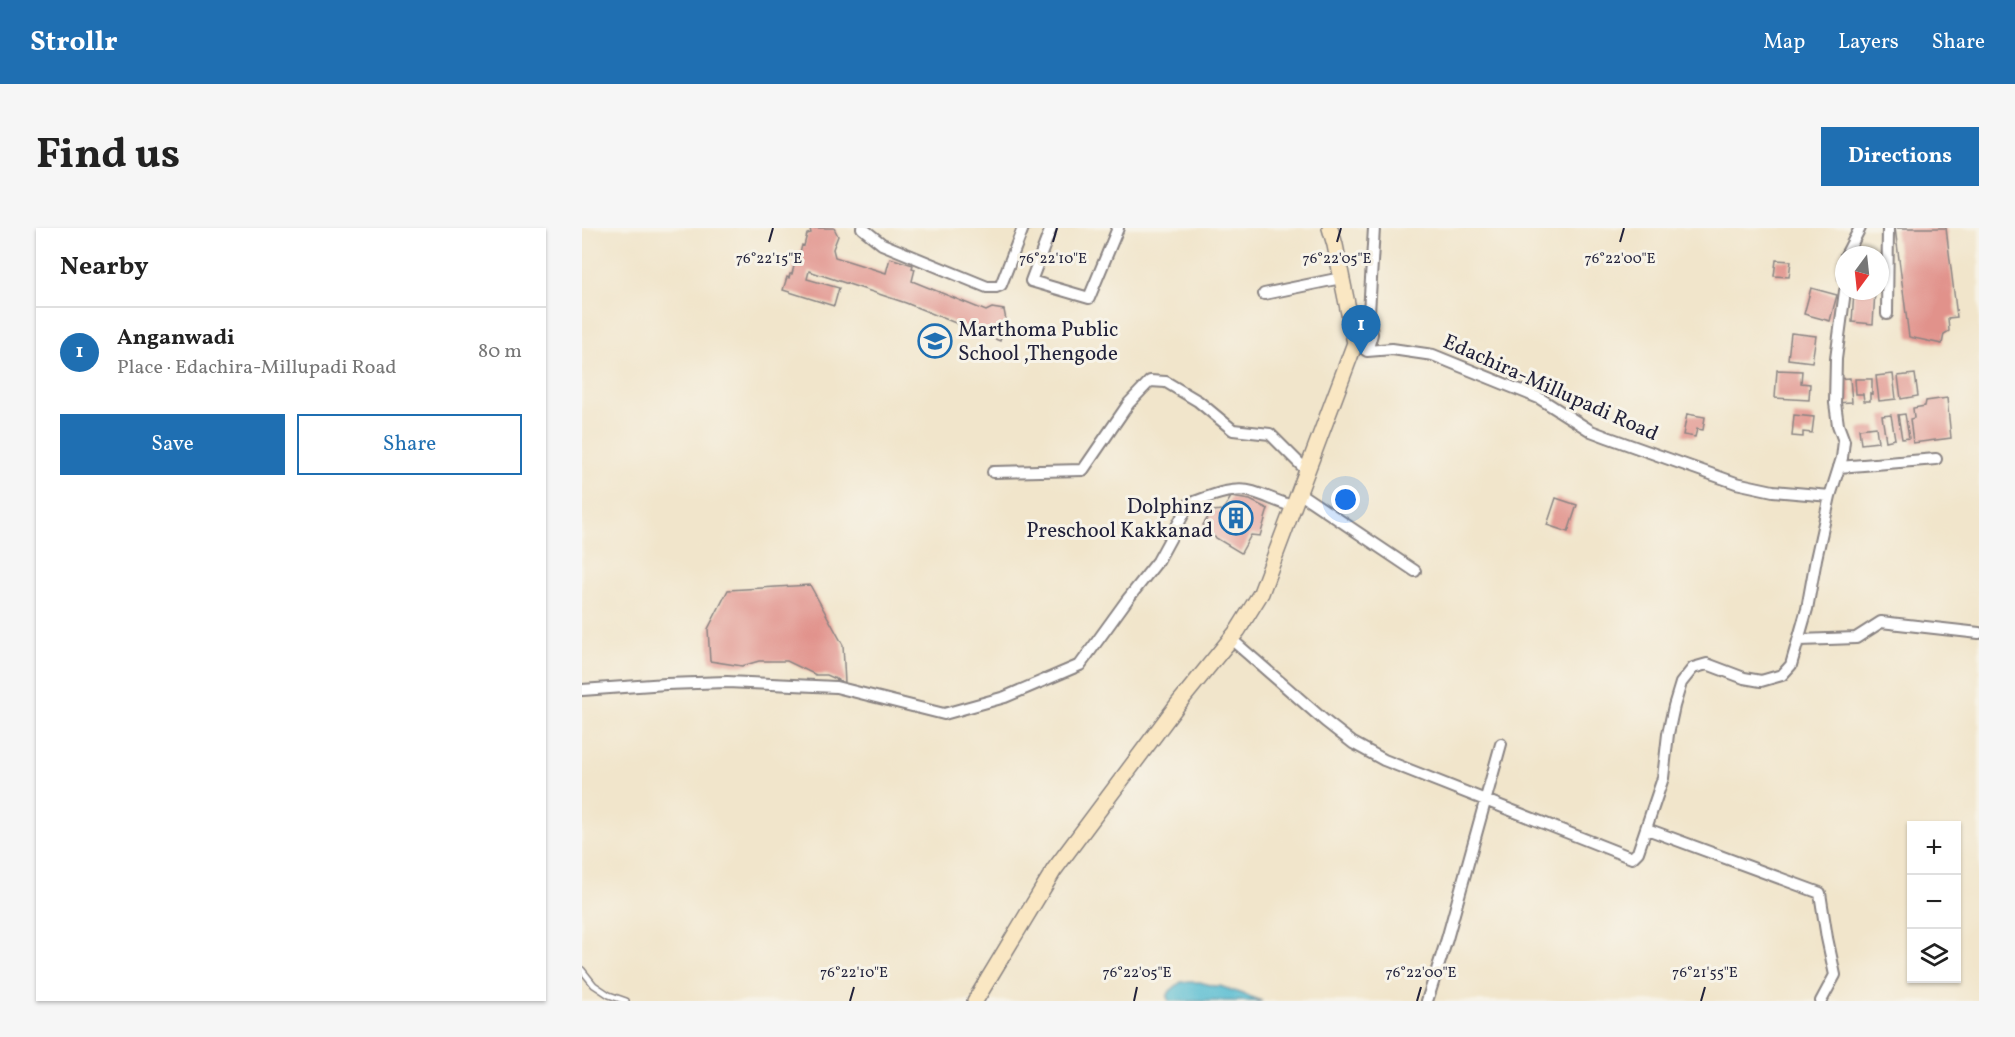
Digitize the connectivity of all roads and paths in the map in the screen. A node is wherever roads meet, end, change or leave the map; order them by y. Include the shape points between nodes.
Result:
1 (862, 228) edge
2 (1023, 228) edge
3 (1051, 228) edge
4 (1118, 228) edge
5 (1330, 228) edge
6 (1374, 228) edge
7 (1860, 228) edge
8 (1888, 228) edge
9 (1851, 246) edge
10 (1341, 278) junction
11 (1264, 294) dead end
12 (1844, 300) edge
13 (1887, 314) dead end
14 (1361, 347) junction
15 (1936, 459) dead end
16 (1839, 466) junction
17 (1307, 471) junction
18 (993, 472) dead end
19 (1830, 495) junction
20 (1296, 500) junction
21 (1415, 571) dead end
22 (1979, 633) edge
23 (1231, 639) junction
24 (1800, 640) junction
25 (582, 690) edge
26 (1501, 744) dead end
27 (1486, 801) junction
28 (1647, 829) junction
29 (582, 970) edge
30 (626, 1001) edge
31 (975, 1001) edge
32 (1427, 1001) edge
33 (1821, 1001) edge

1 - 2 street via 882,244 987,287 996,287 1001,285
3 - 4 street via 1031,280 1089,298
5 - 10 main road
6 - 14 street via 1369,312 1372,334
7 - 9 street
8 - 13 street
10 - 11 street
10 - 14 main road
12 - 16 street via 1835,379 1835,411 1844,441
14 - 17 main road
14 - 19 street, Edachira-Millupadi Road via 1433,355 1539,398 1599,434 1736,483 1773,491
15 - 16 street
16 - 19 street
17 - 18 street via 1270,434 1233,430 1198,400 1166,382 1150,381 1129,403 1083,470
17 - 20 main road
19 - 24 street
20 - 21 street
20 - 23 main road via 1261,593
20 - 25 street via 1273,501 1236,490 1189,504 1158,561 1080,665 1005,697 944,714 836,687 727,682
22 - 24 street via 1881,622 1856,638
23 - 27 street via 1353,743 1384,760
23 - 31 main road via 1054,870
24 - 28 street via 1791,665 1782,675 1761,681 1707,664 1693,668 1681,683 1674,706 1663,778
26 - 27 street
27 - 28 street via 1632,858
27 - 32 street
28 - 33 street via 1820,893 1835,975
29 - 30 lane via 594,986

